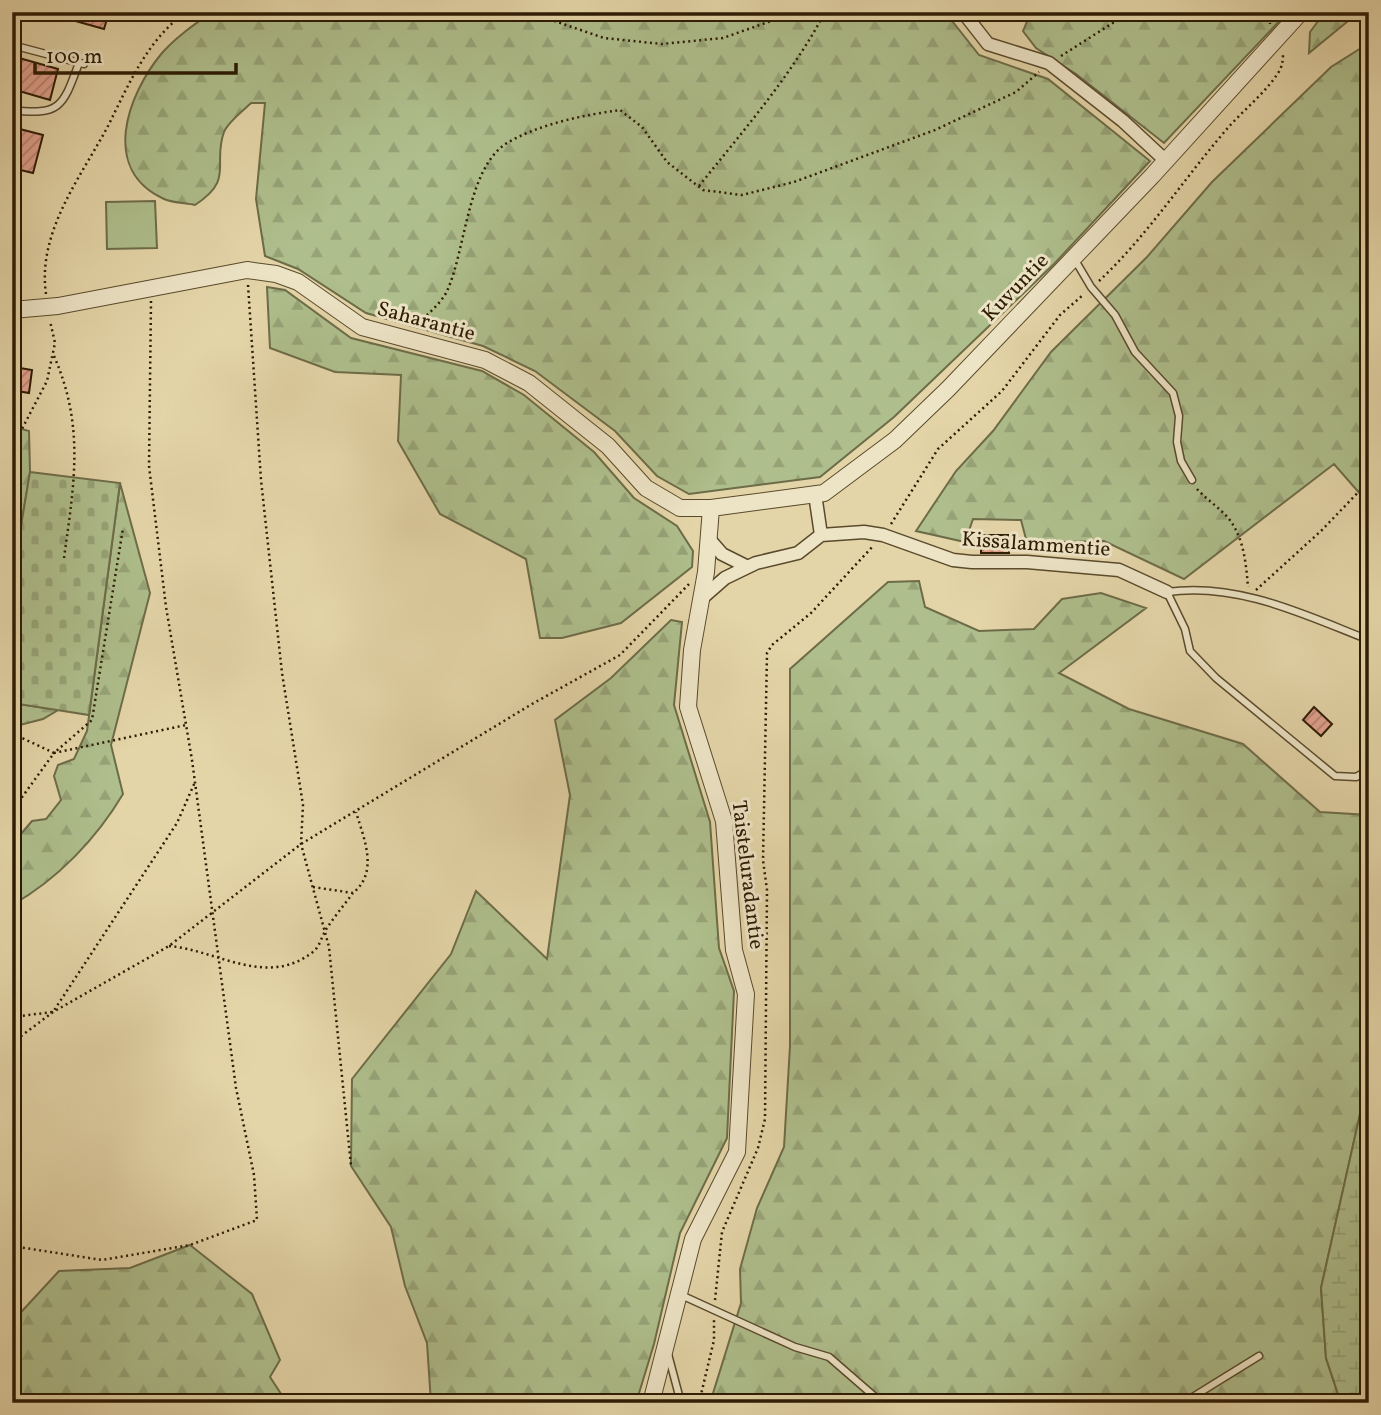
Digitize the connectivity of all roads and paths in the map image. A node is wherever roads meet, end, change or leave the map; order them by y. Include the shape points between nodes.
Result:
1 (186, 12) edge
2 (528, 12) edge
3 (606, 12) edge
4 (751, 12) edge
5 (824, 12) edge
6 (963, 12) edge
7 (1130, 12) edge
8 (1301, 12) edge
9 (12, 45) edge
10 (1049, 63) junction
11 (1280, 69) dead end
12 (12, 110) edge
13 (1166, 161) junction
14 (699, 186) junction
15 (1074, 258) junction
16 (247, 270) junction
17 (152, 287) junction
18 (1091, 287) junction
19 (48, 307) junction
20 (12, 310) edge
21 (406, 338) junction
22 (54, 354) junction
23 (12, 447) edge
24 (1192, 480) joint
25 (1367, 483) edge
26 (815, 494) junction
27 (711, 508) junction
28 (123, 528) dead end
29 (883, 535) junction
30 (821, 536) junction
31 (709, 539) junction
32 (64, 558) dead end
33 (748, 567) junction
34 (706, 572) junction
35 (1167, 592) junction
36 (1249, 597) junction
37 (701, 599) junction
38 (1369, 640) edge
39 (186, 725) junction
40 (12, 738) edge
41 (54, 753) junction
42 (1369, 770) edge
43 (195, 782) junction
44 (12, 810) edge
45 (356, 812) junction
46 (301, 844) junction
47 (313, 887) junction
48 (353, 893) junction
49 (211, 914) junction
50 (325, 931) junction
51 (169, 946) junction
52 (217, 959) junction
53 (53, 1012) junction
54 (12, 1017) edge
55 (12, 1043) edge
56 (351, 1166) dead end
57 (12, 1246) edge
58 (681, 1296) junction
59 (715, 1309) junction
60 (667, 1349) junction
61 (1259, 1356) dead end
62 (651, 1403) edge
63 (681, 1403) edge
64 (699, 1403) edge
65 (882, 1403) edge
66 (1183, 1403) edge

1 - 19 path via 169,24 132,76 68,196 47,253
2 - 5 path via 604,38 662,44 723,38 771,21
3 - 4 path via 640,19
5 - 14 path via 810,40
6 - 10 street via 988,44
7 - 10 path
8 - 13 street, Kuvuntie
9 - 12 lane via 82,64 62,104 53,111
10 - 13 street
10 - 14 path via 1005,98 935,130 794,182 742,195
11 - 18 path via 1165,203 1141,238
13 - 15 street, Kuvuntie
14 - 21 path via 667,162 642,127 620,110 575,117 506,144 485,167 446,294
15 - 18 lane
15 - 26 street, Kuvuntie via 895,440 824,493
16 - 17 street, Saharantie
16 - 21 street, Saharantie via 298,282 362,327
16 - 46 path via 262,494 282,673 303,805
17 - 19 street, Saharantie
17 - 39 path via 149,467
18 - 24 lane via 1115,315 1135,352 1173,393 1181,461
18 - 29 path via 1060,315 1002,391 938,449
19 - 20 street, Saharantie
19 - 22 path
21 - 27 street, Saharantie via 485,360 529,383 608,446 646,488 680,508
22 - 23 path via 47,381
22 - 32 path via 68,387 74,419 75,477
24 - 36 path via 1239,537
25 - 36 path
26 - 27 street, Kuvuntie
26 - 30 street
27 - 31 street, Taisteluradantie
28 - 41 path via 92,720
29 - 30 street, Kissalammentie
29 - 35 street, Kissalammentie via 972,562 1119,570
29 - 59 path via 767,653 765,1119 758,1148 722,1232
30 - 33 street via 798,553
31 - 33 street via 722,554
31 - 34 street, Taisteluradantie
33 - 37 street via 725,578
34 - 37 street, Taisteluradantie
34 - 45 path via 684,587 620,655
35 - 36 lane via 1192,588
35 - 42 lane via 1190,651 1216,678 1335,776 1356,777
36 - 38 lane
37 - 58 street, Taisteluradantie via 688,707 724,821 734,950 746,994 737,1152 693,1239
39 - 41 path
39 - 43 path
40 - 41 path via 20,737
41 - 44 path
43 - 49 path
43 - 53 path via 177,823
45 - 46 path
45 - 48 path via 368,866 362,886
46 - 47 path
46 - 49 path
47 - 48 path
47 - 50 path
48 - 50 path
49 - 51 path
49 - 52 path
50 - 52 path via 316,950 291,964 251,968
50 - 56 path
51 - 52 path via 194,948
51 - 53 path
52 - 57 path via 254,1175 257,1220 190,1245 102,1259
53 - 54 path
53 - 55 path
58 - 59 lane
58 - 60 street, Taisteluradantie
59 - 64 path via 714,1340
59 - 65 lane via 795,1347 829,1357
60 - 62 street, Taisteluradantie
60 - 63 lane
61 - 66 lane

